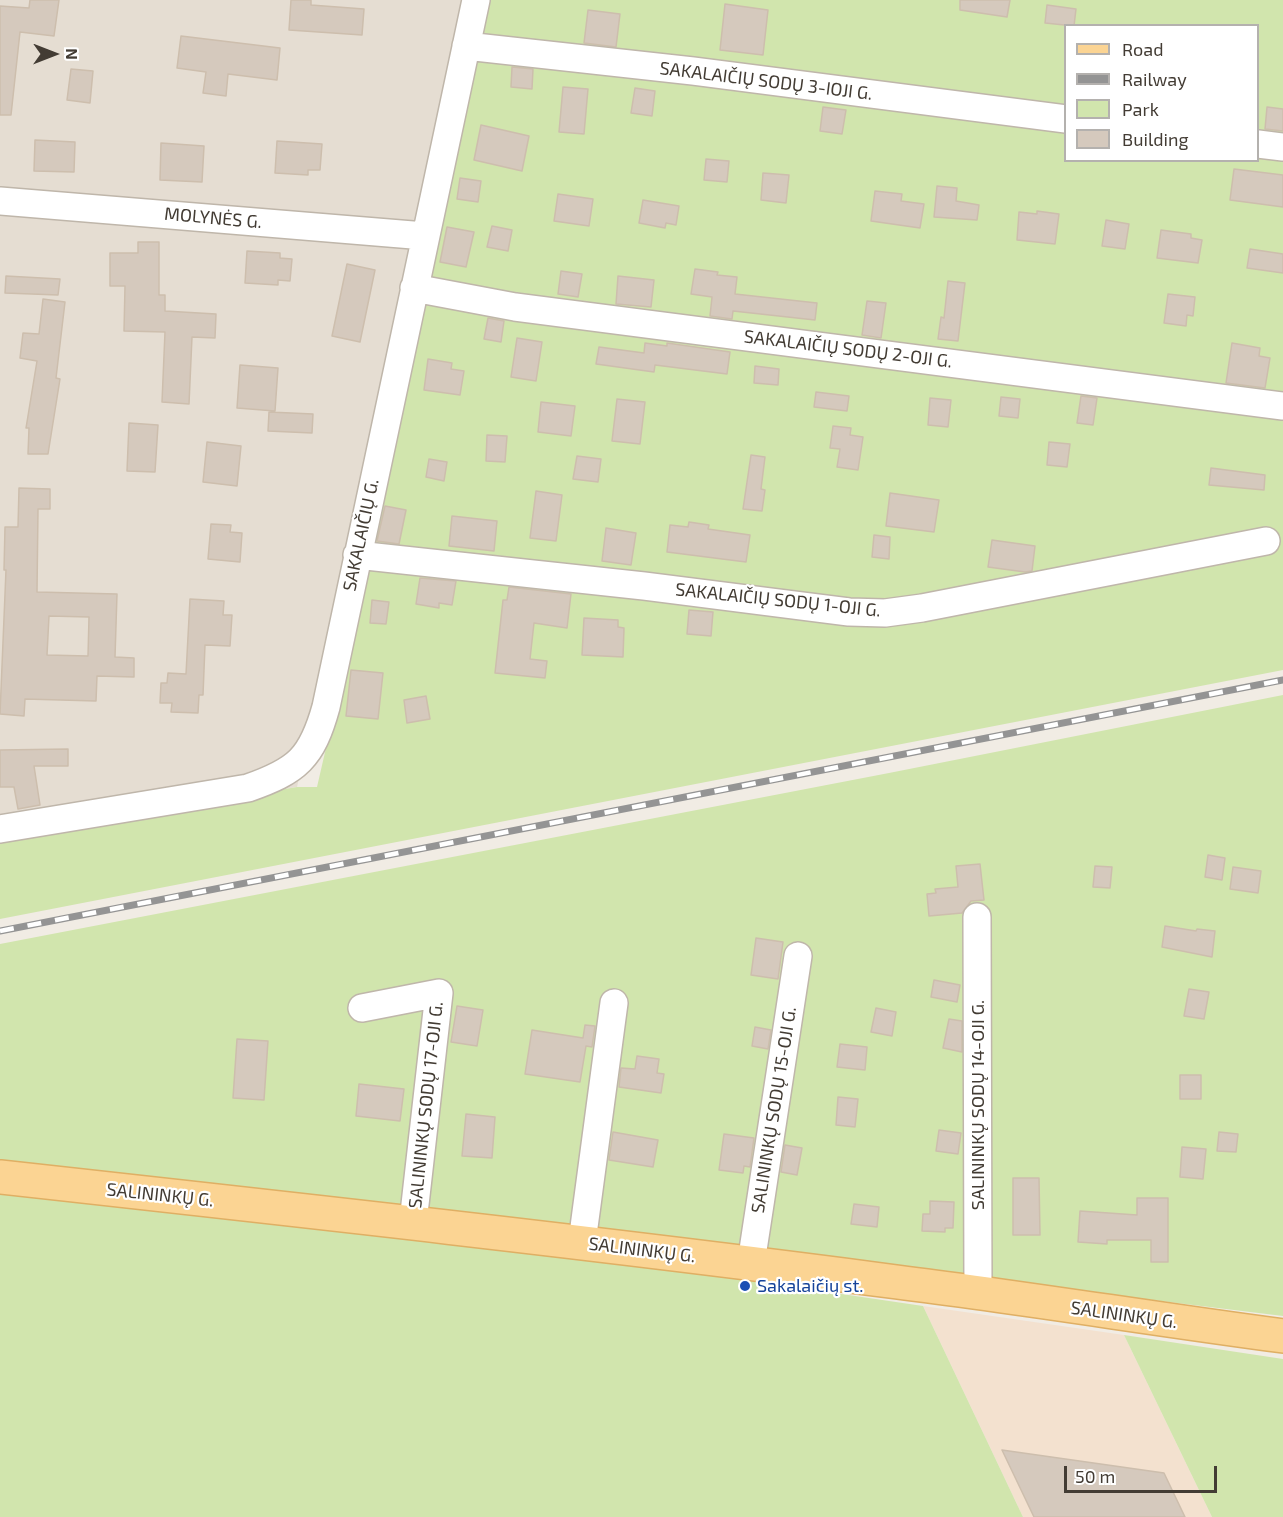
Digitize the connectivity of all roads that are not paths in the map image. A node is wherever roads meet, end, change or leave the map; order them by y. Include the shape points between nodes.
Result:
1 (476, 0) edge
2 (466, 46) junction
3 (1064, 119) edge
4 (1259, 144) edge
5 (1283, 147) edge
6 (0, 201) edge
7 (425, 236) junction
8 (414, 288) junction
9 (1283, 406) edge
10 (1266, 541) dead end
11 (357, 555) junction
12 (0, 829) edge
13 (977, 917) dead end
14 (798, 956) dead end
15 (614, 1003) dead end
16 (362, 1008) dead end
17 (0, 1177) edge
18 (413, 1222) junction
19 (582, 1242) junction
20 (751, 1263) junction
21 (978, 1293) junction
22 (1283, 1336) edge

1 - 2 street, SAKALAIČIŲ G.
2 - 3 street, SAKALAIČIŲ SODŲ 3-IOJI G.
2 - 7 street, SAKALAIČIŲ G.
4 - 5 street
6 - 7 street, MOLYNĖS G.
7 - 8 street, SAKALAIČIŲ G.
8 - 9 street, SAKALAIČIŲ SODŲ 2-OJI G. via 515,307
8 - 11 street, SAKALAIČIŲ G.
10 - 11 street, SAKALAIČIŲ SODŲ 1-OJI G. via 885,613
11 - 12 street, SAKALAIČIŲ G. via 320,729 298,764 274,779 248,788
13 - 21 street, SALININKŲ SODŲ 14-OJI G.
14 - 20 street, SALININKŲ SODŲ 15-OJI G.
15 - 19 street
16 - 18 street, SALININKŲ SODŲ 17-OJI G. via 439,993
17 - 18 main road, SALININKŲ G.
18 - 19 main road, SALININKŲ G.
19 - 20 main road, SALININKŲ G.
20 - 21 main road, SALININKŲ G.
21 - 22 main road, SALININKŲ G.

